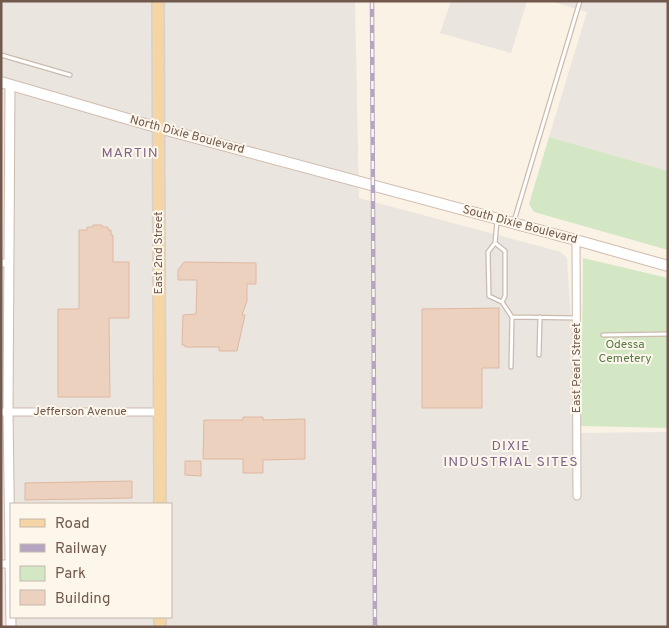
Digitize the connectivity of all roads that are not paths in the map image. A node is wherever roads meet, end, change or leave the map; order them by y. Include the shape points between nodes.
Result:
1 (158, 1) edge
2 (580, 1) edge
3 (1, 55) edge
4 (70, 75) dead end
5 (6, 84) edge
6 (159, 128) junction
7 (372, 186) joint
8 (497, 219) junction
9 (514, 223) junction
10 (576, 240) junction
11 (495, 243) junction
12 (5, 263) edge
13 (668, 266) edge
14 (502, 302) junction
15 (512, 317) junction
16 (540, 317) junction
17 (577, 318) junction
18 (668, 334) edge
19 (603, 335) dead end
20 (539, 356) dead end
21 (511, 367) dead end
22 (5, 412) edge
23 (159, 412) junction
24 (577, 496) dead end
25 (160, 503) edge
26 (6, 564) edge
27 (10, 614) edge

1 - 6 main road, East 2nd Street
2 - 9 lane
3 - 4 lane
5 - 6 main road, North Dixie Boulevard
5 - 12 street
6 - 7 main road, North Dixie Boulevard
6 - 23 main road, East 2nd Street
7 - 8 main road, South Dixie Boulevard
8 - 9 main road, South Dixie Boulevard
8 - 11 lane
9 - 10 main road, South Dixie Boulevard
10 - 13 main road, South Dixie Boulevard
10 - 17 street, East Pearl Street
11 - 14 lane via 505,251 505,296
11 - 14 lane via 488,252 489,296
12 - 22 street
14 - 15 lane
15 - 16 lane
15 - 21 lane
16 - 17 lane
16 - 20 lane
17 - 24 street, East Pearl Street
18 - 19 lane
22 - 23 street, Jefferson Avenue
22 - 26 street
23 - 25 main road, East 2nd Street
26 - 27 street

